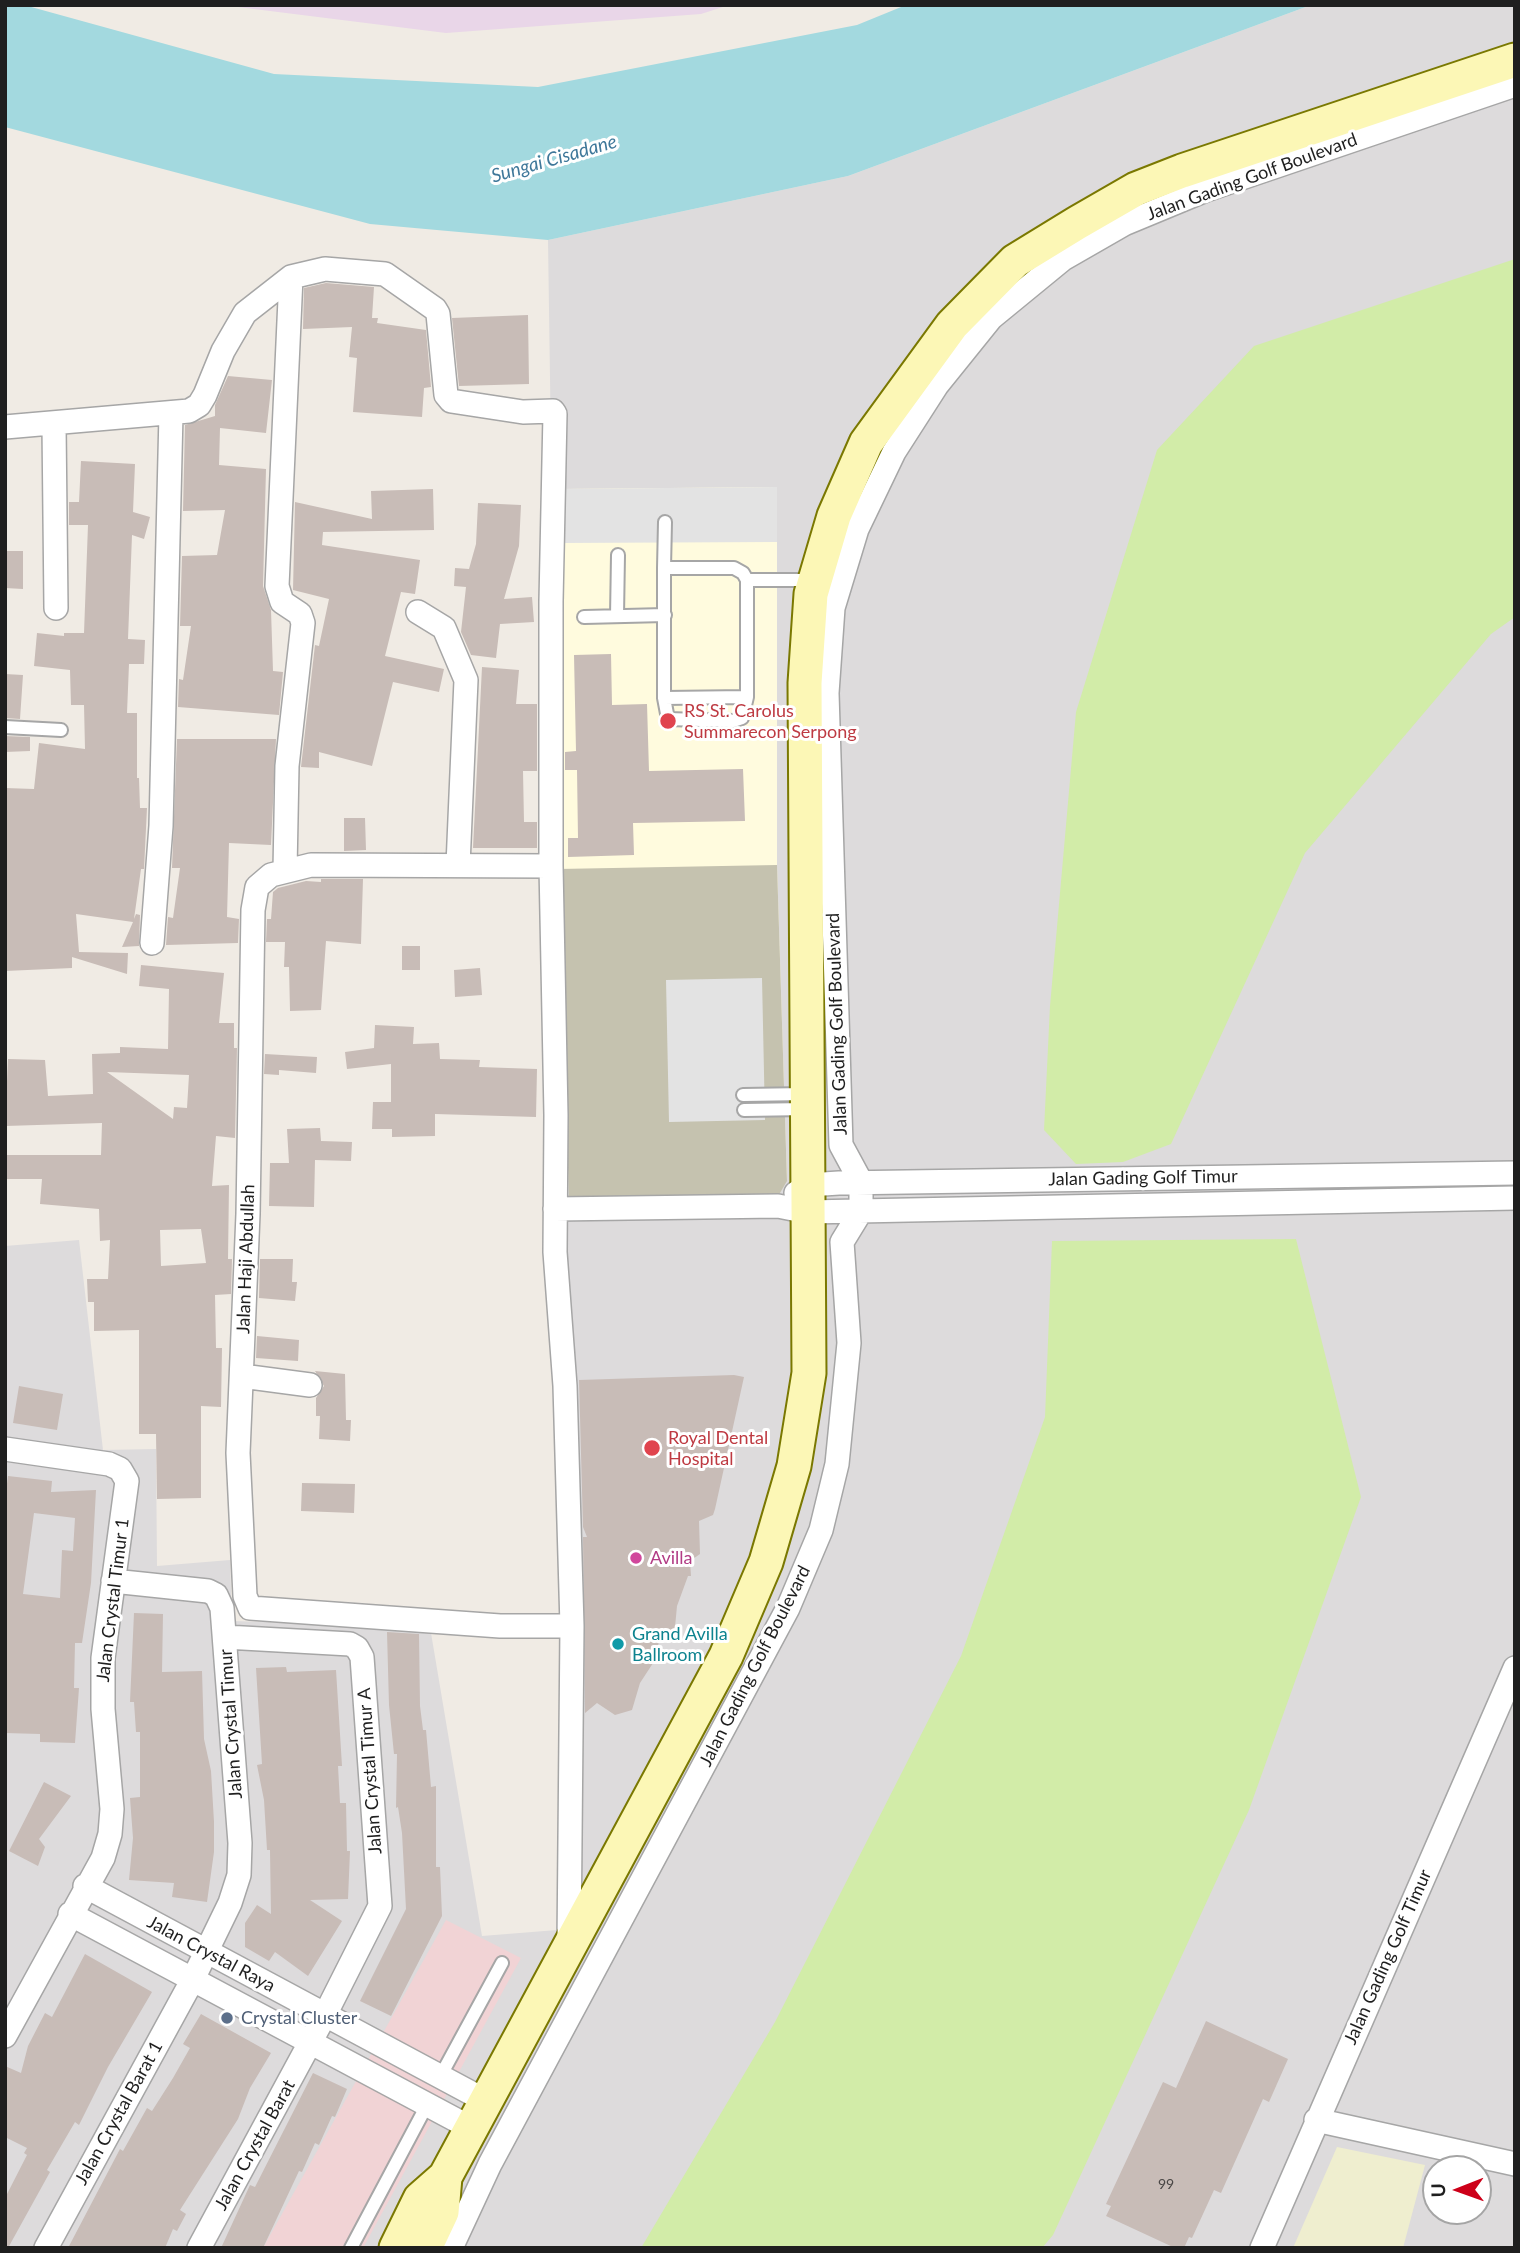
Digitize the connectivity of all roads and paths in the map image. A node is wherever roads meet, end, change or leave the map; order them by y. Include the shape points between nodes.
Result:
1 (1515, 60) edge
2 (1515, 85) edge
3 (291, 277) junction
4 (171, 414) junction
5 (54, 425) junction
6 (5, 427) edge
7 (665, 522) dead end
8 (618, 555) dead end
9 (664, 568) junction
10 (747, 580) junction
11 (814, 580) junction
12 (56, 608) dead end
13 (418, 612) dead end
14 (665, 615) junction
15 (617, 616) junction
16 (584, 617) dead end
17 (747, 697) junction
18 (664, 698) junction
19 (5, 727) edge
20 (61, 730) dead end
21 (458, 865) junction
22 (551, 866) junction
23 (285, 870) junction
24 (152, 943) dead end
25 (743, 1095) dead end
26 (807, 1101) junction
27 (744, 1110) dead end
28 (1515, 1173) edge
29 (861, 1182) junction
30 (1515, 1198) edge
31 (798, 1201) junction
32 (555, 1209) junction
33 (861, 1211) junction
34 (242, 1376) junction
35 (310, 1385) dead end
36 (5, 1449) edge
37 (113, 1581) junction
38 (572, 1626) junction
39 (225, 1637) junction
40 (1515, 1668) edge
41 (85, 1886) junction
42 (71, 1914) junction
43 (569, 1947) junction
44 (206, 1951) junction
45 (502, 1963) dead end
46 (193, 1979) junction
47 (326, 2015) junction
48 (5, 2036) edge
49 (311, 2042) junction
50 (440, 2077) junction
51 (427, 2105) junction
52 (479, 2115) junction
53 (1316, 2120) junction
54 (1515, 2164) edge
55 (444, 2177) junction
56 (46, 2248) edge
57 (199, 2248) edge
58 (351, 2248) edge
59 (396, 2248) edge
60 (425, 2248) edge
61 (451, 2248) edge
62 (1262, 2248) edge

1 - 11 main road, Jalan Gading Golf Boulevard via 1136,189 1015,261 952,325 866,443 834,516
2 - 29 street, Jalan Gading Golf Boulevard via 1206,190 1124,224 1063,259 991,318 937,385 894,452 857,529 834,608 827,693 841,1145
3 - 4 street via 237,324 199,405
3 - 22 street via 325,270 385,274 438,314 446,395 451,401 555,413
3 - 23 street via 277,586 282,603 300,614 303,623 287,766
4 - 5 street
4 - 24 street via 161,826
5 - 6 street
5 - 12 street
7 - 9 lane
8 - 15 lane
9 - 10 lane via 734,568
9 - 14 lane
10 - 11 lane
10 - 17 lane
11 - 26 main road, Jalan Gading Golf Boulevard via 804,682
13 - 21 street via 444,628 466,680
14 - 15 lane
14 - 18 lane
15 - 16 lane
17 - 18 lane
17 - 18 lane via 742,718 733,721 674,721 668,719
19 - 20 lane
21 - 22 street
21 - 23 street via 337,864
22 - 32 street
23 - 34 street, Jalan Haji Abdullah via 263,880 254,899
25 - 26 lane
26 - 27 lane
26 - 31 main road, Jalan Gading Golf Boulevard
28 - 29 street, Jalan Gading Golf Timur
29 - 31 street, Jalan Gading Golf Timur
29 - 33 street, Jalan Gading Golf Boulevard
30 - 33 street, Jalan Gading Golf Timur
31 - 32 street, Jalan Gading Golf Timur
31 - 33 street, Jalan Gading Golf Timur
31 - 43 main road, Jalan Gading Golf Boulevard via 809,1373 794,1466 766,1562 726,1656
32 - 38 street
33 - 61 street, Jalan Gading Golf Boulevard via 842,1242 849,1343 837,1464 821,1530 758,1668 490,2164
34 - 35 street
34 - 38 street, Jalan Haji Abdullah via 238,1453 245,1596 250,1608 500,1626
36 - 37 street, Jalan Crystal Timur 1 via 120,1469 127,1490
37 - 39 street, Jalan Crystal Timur via 216,1595
37 - 41 street, Jalan Crystal Timur 1 via 103,1658 110,1834 103,1858
38 - 43 street
39 - 44 street, Jalan Crystal Timur via 239,1875
39 - 47 street, Jalan Crystal Timur A via 350,1644 362,1657 380,1906
40 - 53 street, Jalan Gading Golf Timur
41 - 42 street, Jalan Crystal Timur 1
41 - 44 street, Jalan Crystal Raya
42 - 46 street, Jalan Crystal Raya
42 - 48 street, Jalan Crystal Timur 1
43 - 52 main road, Jalan Gading Golf Boulevard
44 - 46 street, Jalan Crystal Timur
44 - 47 street, Jalan Crystal Raya
45 - 50 lane
46 - 49 street, Jalan Crystal Raya
46 - 56 street, Jalan Crystal Barat 1
47 - 49 street, Jalan Crystal Timur A
47 - 50 street, Jalan Crystal Raya
49 - 51 street, Jalan Crystal Raya
49 - 57 street, Jalan Crystal Barat
50 - 52 street, Jalan Crystal Raya
51 - 52 street, Jalan Crystal Raya
51 - 58 lane
52 - 55 main road, Jalan Gading Golf Boulevard
53 - 54 street
53 - 62 street, Jalan Gading Golf Timur
55 - 59 main road, Jalan Gading Golf Boulevard via 420,2199
55 - 60 main road, Jalan Gading Golf Boulevard via 442,2211

